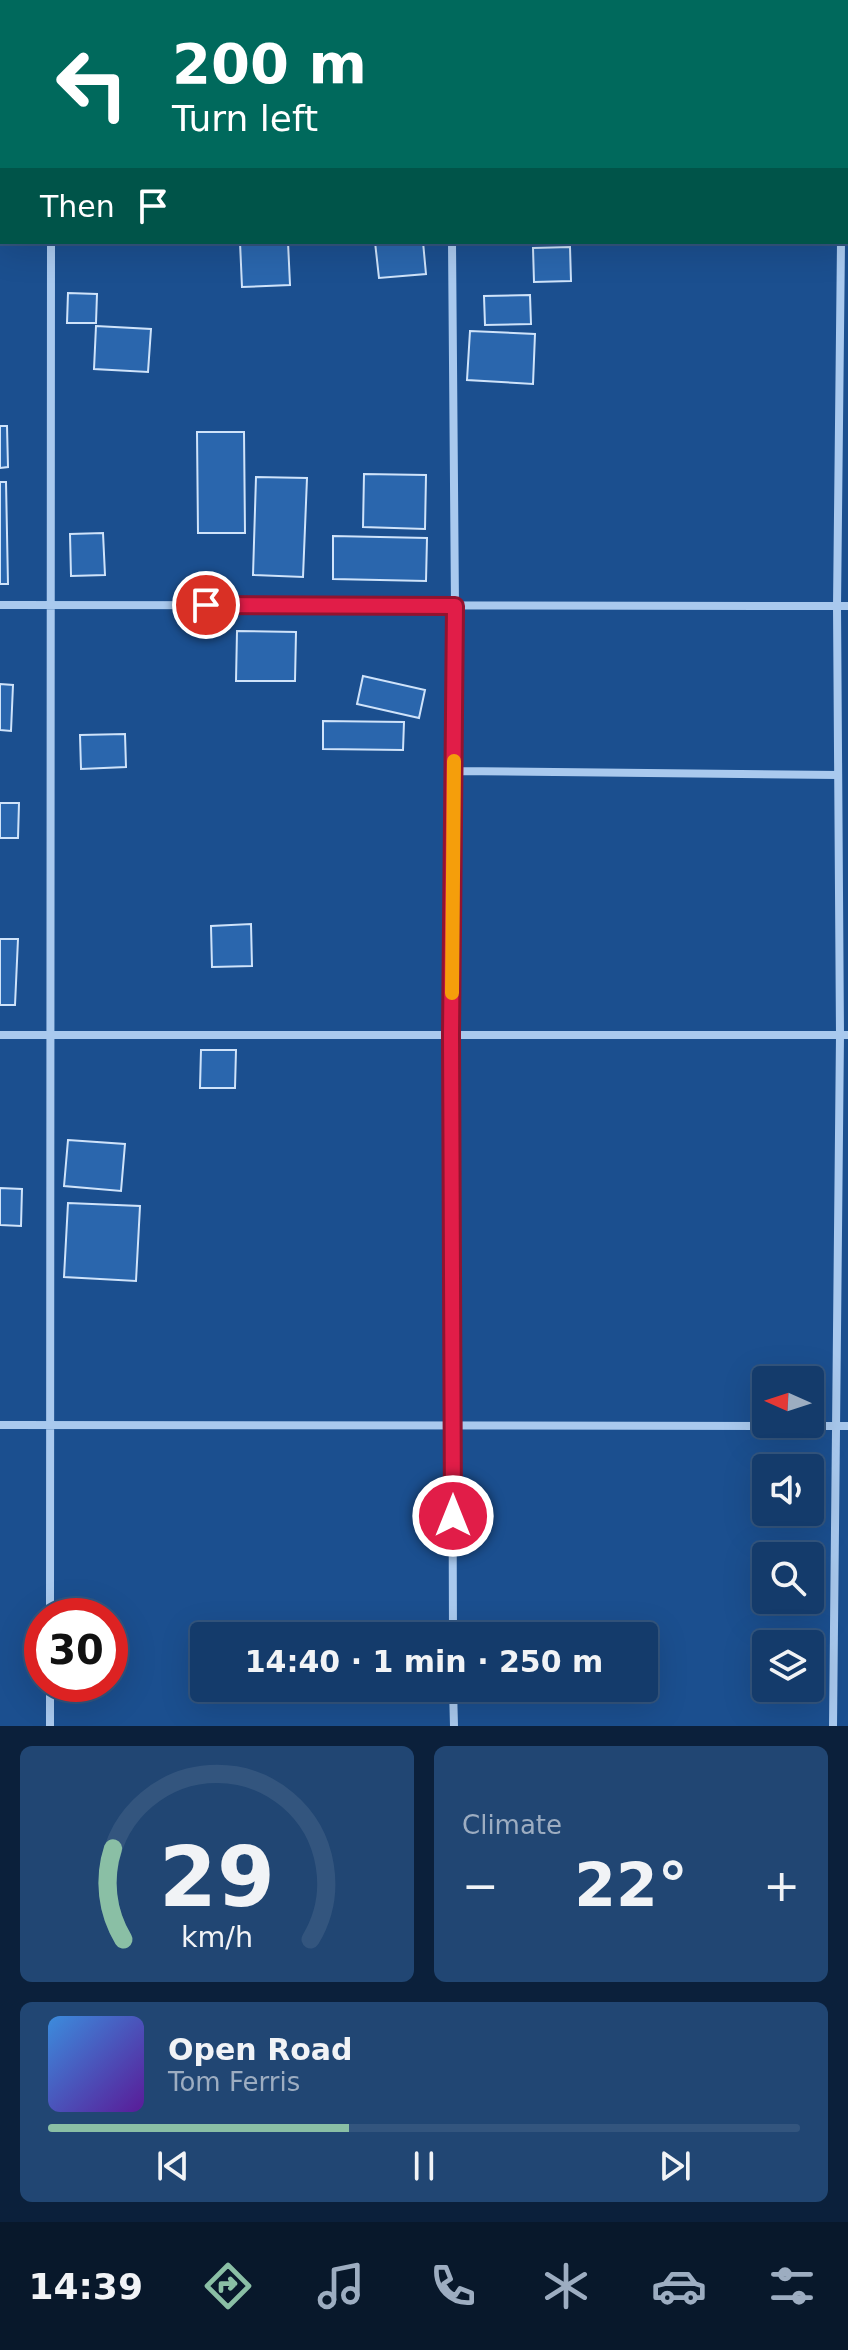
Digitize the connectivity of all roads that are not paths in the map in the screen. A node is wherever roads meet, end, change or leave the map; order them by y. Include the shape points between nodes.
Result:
1 (51, 244) edge
2 (452, 244) edge
3 (841, 244) edge
4 (0, 605) edge
5 (50, 605) junction
6 (455, 606) junction
7 (837, 606) junction
8 (848, 606) edge
9 (454, 771) junction
10 (838, 775) junction
11 (0, 1035) edge
12 (50, 1035) junction
13 (451, 1035) junction
14 (844, 1035) edge
15 (0, 1425) edge
16 (50, 1425) junction
17 (453, 1425) junction
18 (838, 1426) junction
19 (848, 1426) edge
20 (50, 1598) edge
21 (453, 1622) edge
22 (50, 1702) edge
23 (453, 1702) edge
24 (50, 1726) edge
25 (454, 1726) edge
26 (833, 1726) edge

1 - 5 street
2 - 6 street
3 - 7 street
4 - 5 street
5 - 6 street
5 - 12 street
6 - 7 street
6 - 9 street
7 - 8 street
7 - 10 street
9 - 10 street
9 - 13 street
10 - 14 street
11 - 12 street
12 - 13 street
12 - 16 street
13 - 14 street
13 - 17 street
14 - 18 street
15 - 16 street
16 - 17 street
16 - 20 street
17 - 18 street
17 - 21 street
18 - 19 street
18 - 26 street
22 - 24 street
23 - 25 street

